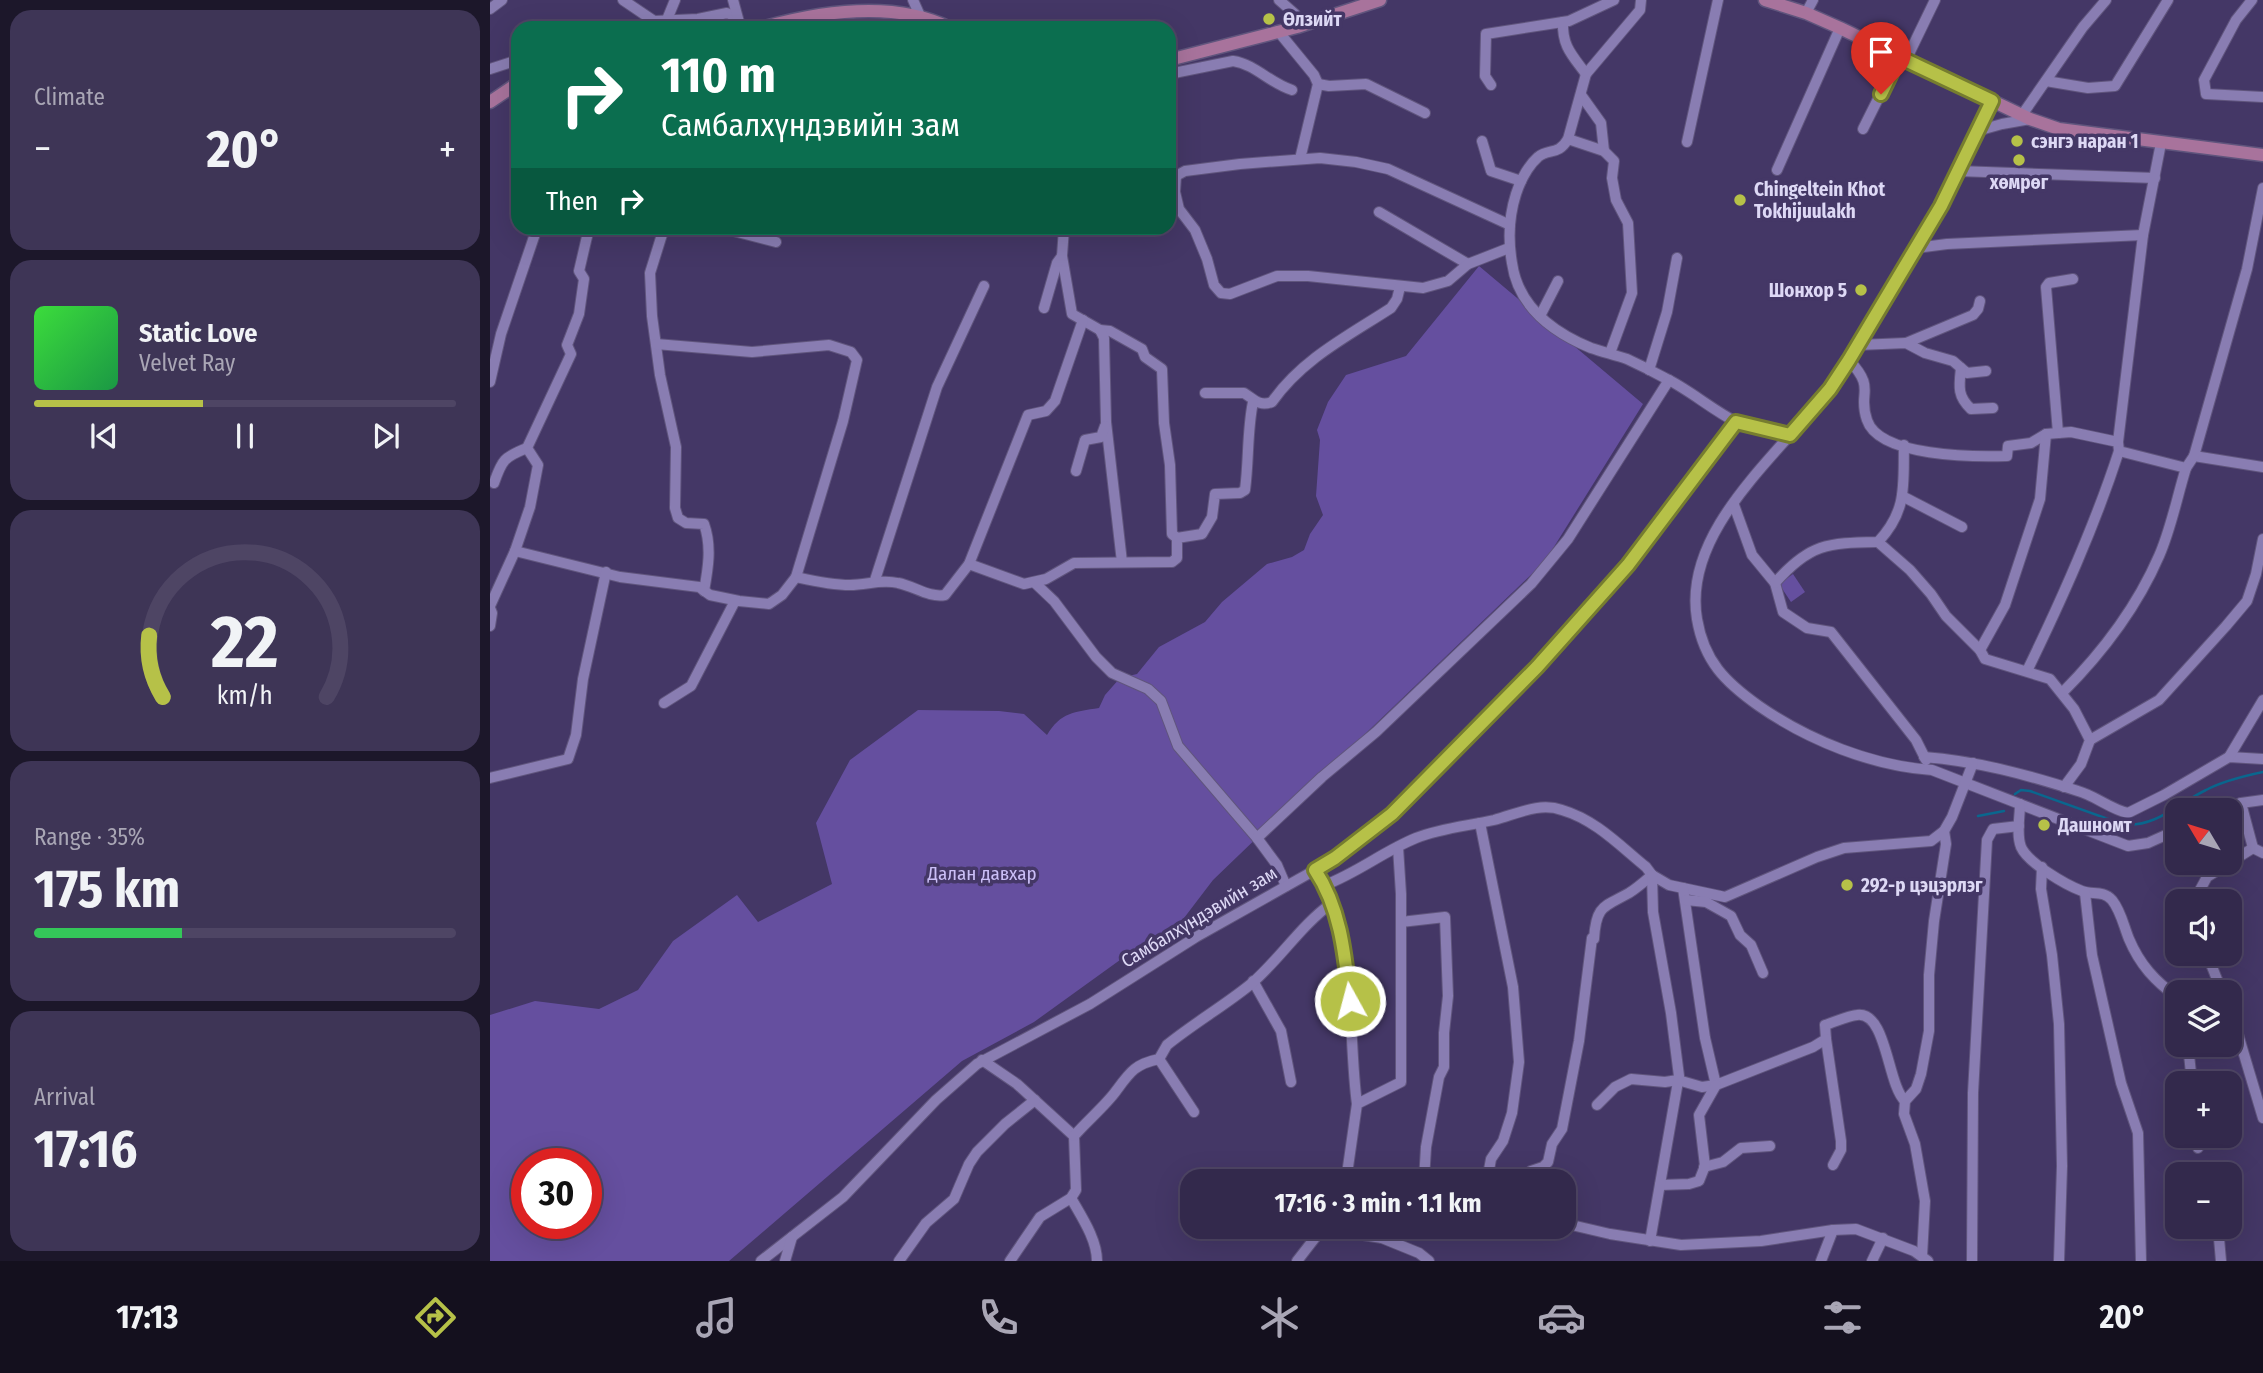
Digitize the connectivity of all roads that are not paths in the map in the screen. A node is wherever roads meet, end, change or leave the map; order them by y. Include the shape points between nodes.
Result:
1 (502, 0) edge
2 (675, 0) edge
3 (733, 0) edge
4 (913, 0) edge
5 (1279, 0) edge
6 (1380, 0) edge
7 (1615, 0) edge
8 (1642, 0) edge
9 (1718, 0) edge
10 (1765, 0) edge
11 (1813, 0) edge
12 (1935, 0) edge
13 (2106, 0) edge
14 (2168, 0) edge
15 (2252, 0) edge
16 (625, 1) edge
17 (490, 9) edge
18 (1806, 13) junction
19 (922, 18) junction
20 (654, 21) edge
21 (666, 21) edge
22 (673, 21) edge
23 (736, 21) edge
24 (740, 21) edge
25 (786, 21) edge
26 (930, 21) edge
27 (1563, 22) junction
28 (1297, 27) junction
29 (1840, 28) junction
30 (1278, 31) junction
31 (1176, 58) edge
32 (1902, 59) junction
33 (511, 62) edge
34 (490, 69) edge
35 (1176, 73) edge
36 (1586, 74) junction
37 (2046, 81) junction
38 (1318, 83) junction
39 (1491, 85) dead end
40 (511, 88) edge
41 (1292, 90) dead end
42 (1580, 95) junction
43 (2263, 97) edge
44 (1992, 101) junction
45 (490, 102) edge
46 (1425, 113) dead end
47 (2026, 117) junction
48 (1863, 129) dead end
49 (1977, 131) junction
50 (1568, 139) junction
51 (1482, 141) dead end
52 (1687, 142) dead end
53 (2161, 143) junction
54 (1604, 151) junction
55 (2263, 155) edge
56 (1300, 159) junction
57 (1777, 170) dead end
58 (1958, 171) junction
59 (1176, 176) edge
60 (2155, 178) junction
61 (1521, 181) junction
62 (2263, 188) edge
63 (1176, 195) edge
64 (1379, 212) dead end
65 (1510, 225) junction
66 (535, 235) edge
67 (587, 235) edge
68 (662, 235) edge
69 (749, 235) edge
70 (1064, 235) edge
71 (2143, 235) junction
72 (776, 242) dead end
73 (1510, 248) junction
74 (1916, 248) junction
75 (1062, 256) junction
76 (1677, 258) dead end
77 (1468, 264) junction
78 (2073, 279) dead end
79 (1558, 281) dead end
80 (984, 286) dead end
81 (1400, 287) junction
82 (1980, 301) dead end
83 (1044, 308) dead end
84 (1540, 316) junction
85 (1083, 320) junction
86 (1100, 330) junction
87 (1906, 342) junction
88 (656, 344) junction
89 (1858, 345) junction
90 (1610, 353) junction
91 (1849, 360) junction
92 (1961, 368) junction
93 (1649, 370) junction
94 (1986, 371) dead end
95 (1669, 380) junction
96 (490, 382) edge
97 (1205, 393) dead end
98 (1253, 402) junction
99 (1993, 408) dead end
100 (1106, 422) junction
101 (1736, 422) junction
102 (2058, 433) junction
103 (2046, 434) junction
104 (1790, 435) junction
105 (1904, 445) junction
106 (2118, 447) junction
107 (527, 448) junction
108 (2194, 456) junction
109 (2263, 467) edge
110 (2186, 468) junction
111 (1076, 471) dead end
112 (494, 483) dead end
113 (1902, 496) junction
114 (1734, 505) junction
115 (1962, 527) dead end
116 (1177, 538) junction
117 (2263, 539) edge
118 (1878, 541) junction
119 (515, 551) junction
120 (1122, 562) junction
121 (969, 564) junction
122 (606, 572) junction
123 (796, 577) junction
124 (875, 580) junction
125 (1034, 582) junction
126 (1775, 583) junction
127 (704, 591) junction
128 (735, 601) junction
129 (490, 607) edge
130 (490, 626) edge
131 (1980, 650) junction
132 (2027, 671) junction
133 (2062, 693) junction
134 (2263, 701) edge
135 (664, 703) dead end
136 (2090, 740) junction
137 (1924, 757) junction
138 (2229, 757) junction
139 (2263, 759) edge
140 (1973, 763) junction
141 (1932, 770) junction
142 (490, 778) edge
143 (1967, 784) junction
144 (2064, 787) junction
145 (2263, 800) edge
146 (2242, 803) edge
147 (2020, 804) junction
148 (2242, 807) edge
149 (1480, 823) junction
150 (2019, 826) junction
151 (1944, 831) junction
152 (2165, 836) edge
153 (1257, 838) junction
154 (1398, 846) junction
155 (2253, 848) junction
156 (2263, 853) edge
157 (2042, 867) junction
158 (1315, 870) junction
159 (1652, 875) junction
160 (1325, 885) junction
161 (1286, 886) junction
162 (1683, 888) junction
163 (2200, 889) edge
164 (2085, 893) junction
165 (1686, 900) junction
166 (1332, 903) junction
167 (1401, 922) junction
168 (1763, 973) dead end
169 (1253, 981) junction
170 (2165, 988) edge
171 (1826, 1039) junction
172 (2242, 1047) edge
173 (1159, 1059) junction
174 (982, 1060) junction
175 (1678, 1080) junction
176 (1290, 1082) dead end
177 (1716, 1085) junction
178 (2261, 1098) edge
179 (1035, 1100) junction
180 (1905, 1101) junction
181 (1357, 1104) junction
182 (1597, 1105) dead end
183 (1194, 1112) dead end
184 (2263, 1118) edge
185 (1074, 1136) junction
186 (1770, 1146) dead end
187 (1833, 1165) dead end
188 (1704, 1167) junction
189 (1348, 1169) edge
190 (1425, 1169) edge
191 (1490, 1169) edge
192 (1537, 1169) edge
193 (1660, 1185) junction
194 (1071, 1198) junction
195 (1576, 1226) edge
196 (1833, 1230) junction
197 (792, 1237) junction
198 (1883, 1238) junction
199 (1314, 1239) edge
200 (1384, 1239) edge
201 (2219, 1239) edge
202 (1650, 1241) junction
203 (1925, 1259) edge
204 (761, 1261) edge
205 (785, 1261) edge
206 (899, 1261) edge
207 (1010, 1261) edge
208 (1097, 1261) edge
209 (1297, 1261) edge
210 (1429, 1261) edge
211 (1821, 1261) edge
212 (1872, 1261) edge
213 (1972, 1261) edge
214 (2059, 1261) edge
215 (2141, 1261) edge
216 (2221, 1261) edge

1 - 17 street
2 - 21 street
3 - 24 street
4 - 19 street
5 - 28 street via 1295,14
6 - 28 main road
7 - 27 street
8 - 36 street via 1640,10
9 - 52 street
10 - 18 main road
11 - 18 street
12 - 32 street
13 - 37 street
14 - 37 street via 2115,86 2088,88
15 - 43 street via 2204,80 2206,94
16 - 20 street
18 - 29 main road
19 - 25 main road via 845,11
19 - 26 main road
22 - 23 street via 727,13
27 - 36 street via 1565,45
27 - 39 street via 1486,34 1485,76
28 - 30 main road
29 - 32 main road
29 - 57 street
30 - 31 main road
30 - 38 street
32 - 44 main road
32 - 48 street
33 - 34 street
35 - 41 street via 1242,62
36 - 42 street
37 - 47 street
38 - 46 street via 1366,84
38 - 56 street
40 - 45 main road
42 - 50 street
42 - 54 street via 1601,122
44 - 47 main road
44 - 49 street
47 - 49 street
47 - 53 main road via 2059,129
49 - 58 street
50 - 54 street
50 - 61 street via 1560,150 1538,156
51 - 61 street via 1491,171
53 - 55 main road
53 - 60 street
54 - 90 street via 1614,161 1616,200 1628,223 1632,293
56 - 59 street via 1185,171
56 - 65 street via 1379,166
58 - 60 street
58 - 74 street
60 - 71 street
61 - 65 street
62 - 108 street via 2247,269
63 - 81 street via 1195,230 1214,285 1222,293 1277,276
64 - 77 street
65 - 73 street
66 - 96 street
67 - 107 street via 579,271 583,279 579,314 567,345 571,354
68 - 88 street via 650,273
69 - 72 street
70 - 75 street
71 - 74 street
71 - 106 street
73 - 77 street
73 - 84 street via 1518,290
74 - 89 street
75 - 83 street
75 - 85 street via 1072,314
76 - 93 street
77 - 81 street via 1436,286
78 - 102 street via 2046,287
79 - 84 street
80 - 124 street via 937,387
81 - 98 street via 1391,308 1316,356 1272,402
82 - 87 street via 1973,315
84 - 90 street via 1570,338
85 - 86 street
85 - 121 street via 1055,401 1046,411 1028,415
86 - 100 street
86 - 116 street via 1142,349 1162,369 1172,534
87 - 89 street
87 - 92 street
88 - 123 street via 752,352 829,345 851,352 857,360 844,421
88 - 127 street via 676,447 675,508 678,518 704,524 707,531 709,563
89 - 91 street
90 - 93 street
91 - 104 street
91 - 105 street via 1864,380 1870,427
92 - 94 street via 1967,373
92 - 99 street via 1960,397 1965,404 1971,409
93 - 95 street
95 - 101 street
95 - 153 street via 1568,539 1531,584
97 - 98 street via 1244,393
98 - 116 street via 1245,490 1215,494 1212,517 1202,534
100 - 111 street via 1101,437 1086,440
100 - 120 street
101 - 104 street
101 - 158 street, Самбалхүндэвийн зам via 1635,556 1537,667 1392,814
102 - 103 street
102 - 106 street via 2071,432
103 - 105 street via 2031,443 2008,446 2007,456 1969,457
103 - 131 street via 2040,498 2005,605
104 - 114 street
105 - 113 street
106 - 110 street
106 - 132 street via 2075,570
107 - 112 street via 502,461
107 - 119 street via 538,465
108 - 109 street
108 - 110 street
110 - 133 street via 2160,554 2138,597 2095,660
113 - 115 street
113 - 118 street via 1892,527
114 - 126 street via 1752,555
114 - 141 street via 1708,547 1696,581 1700,633 1719,673 1802,733 1850,752
116 - 120 street via 1177,558 1172,562
117 - 136 street via 2247,601 2226,626 2159,700
118 - 126 street via 1836,543 1810,550
118 - 131 street via 1910,570
119 - 122 street
119 - 129 street
120 - 125 street via 1074,563
121 - 124 street via 945,595 937,597
121 - 125 street via 1024,584
122 - 127 street
122 - 142 street via 568,759
123 - 124 street via 830,585
123 - 128 street via 769,604
125 - 153 street via 1112,673 1148,689 1161,701 1178,746
126 - 137 street via 1783,612 1807,628 1830,632 1916,740
127 - 128 street
128 - 135 street via 691,686
129 - 130 street
131 - 132 street via 1985,659
132 - 133 street via 2050,679
133 - 136 street
134 - 138 street
136 - 144 street via 2081,764
137 - 140 street
137 - 141 street
138 - 139 street
138 - 144 street via 2130,813
140 - 143 street
140 - 144 street
141 - 143 street
143 - 147 street
143 - 151 street
145 - 146 street
147 - 150 street
147 - 152 street via 2128,846
148 - 155 street
149 - 154 street via 1430,833
149 - 159 street via 1539,807 1563,810 1599,828
149 - 191 street via 1513,987 1519,1062 1512,1113
150 - 157 street via 2022,850
150 - 213 street via 1995,828 1987,840 1973,1093
151 - 162 street via 1926,842 1864,845 1831,852 1725,897
151 - 180 street via 1929,1031 1916,1089
153 - 161 street
154 - 160 street
154 - 167 street
155 - 156 street
155 - 163 street via 2207,877
157 - 164 street
157 - 214 street via 2040,890 2059,1024 2063,1166
158 - 160 street
158 - 161 street, Самбалхүндэвийн зам
159 - 162 street
159 - 175 street via 1653,912
159 - 192 street via 1604,905 1598,915 1562,1129 1548,1162
160 - 166 street
161 - 174 street, Самбалхүндэвийн зам via 1166,954 1090,1004
162 - 165 street
164 - 170 street via 2111,898 2138,958
164 - 215 street via 2092,955 2138,1133
165 - 168 street via 1706,902 1731,916
165 - 177 street
166 - 169 street
166 - 181 street via 1350,1001
167 - 181 street via 1401,1082
167 - 190 street via 1445,917 1448,996 1444,1067
169 - 173 street via 1167,1045
169 - 176 street via 1281,1031
171 - 177 street
171 - 180 street via 1825,1025 1856,1015 1872,1019 1882,1037 1898,1094
171 - 187 street via 1841,1142
172 - 178 street
173 - 183 street
173 - 185 street via 1145,1062 1123,1078
174 - 179 street
174 - 197 street, Самбалхүндэвийн зам via 936,1100 843,1197
175 - 177 street via 1702,1087
175 - 182 street via 1631,1079
175 - 193 street
177 - 188 street via 1699,1115
178 - 184 street
179 - 185 street
179 - 206 street via 977,1153 954,1199 926,1223
180 - 203 street via 1904,1114 1915,1144 1925,1201
181 - 189 street
185 - 194 street via 1077,1178
186 - 188 street via 1741,1148
188 - 193 street via 1699,1181
193 - 202 street
194 - 207 street via 1040,1217
194 - 208 street via 1093,1241
195 - 202 street
196 - 198 street via 1856,1229
196 - 202 street via 1722,1244
196 - 211 street
197 - 204 street, Самбалхүндэвийн зам
197 - 205 street
198 - 203 street
198 - 212 street
199 - 209 street
200 - 210 street
201 - 216 street

